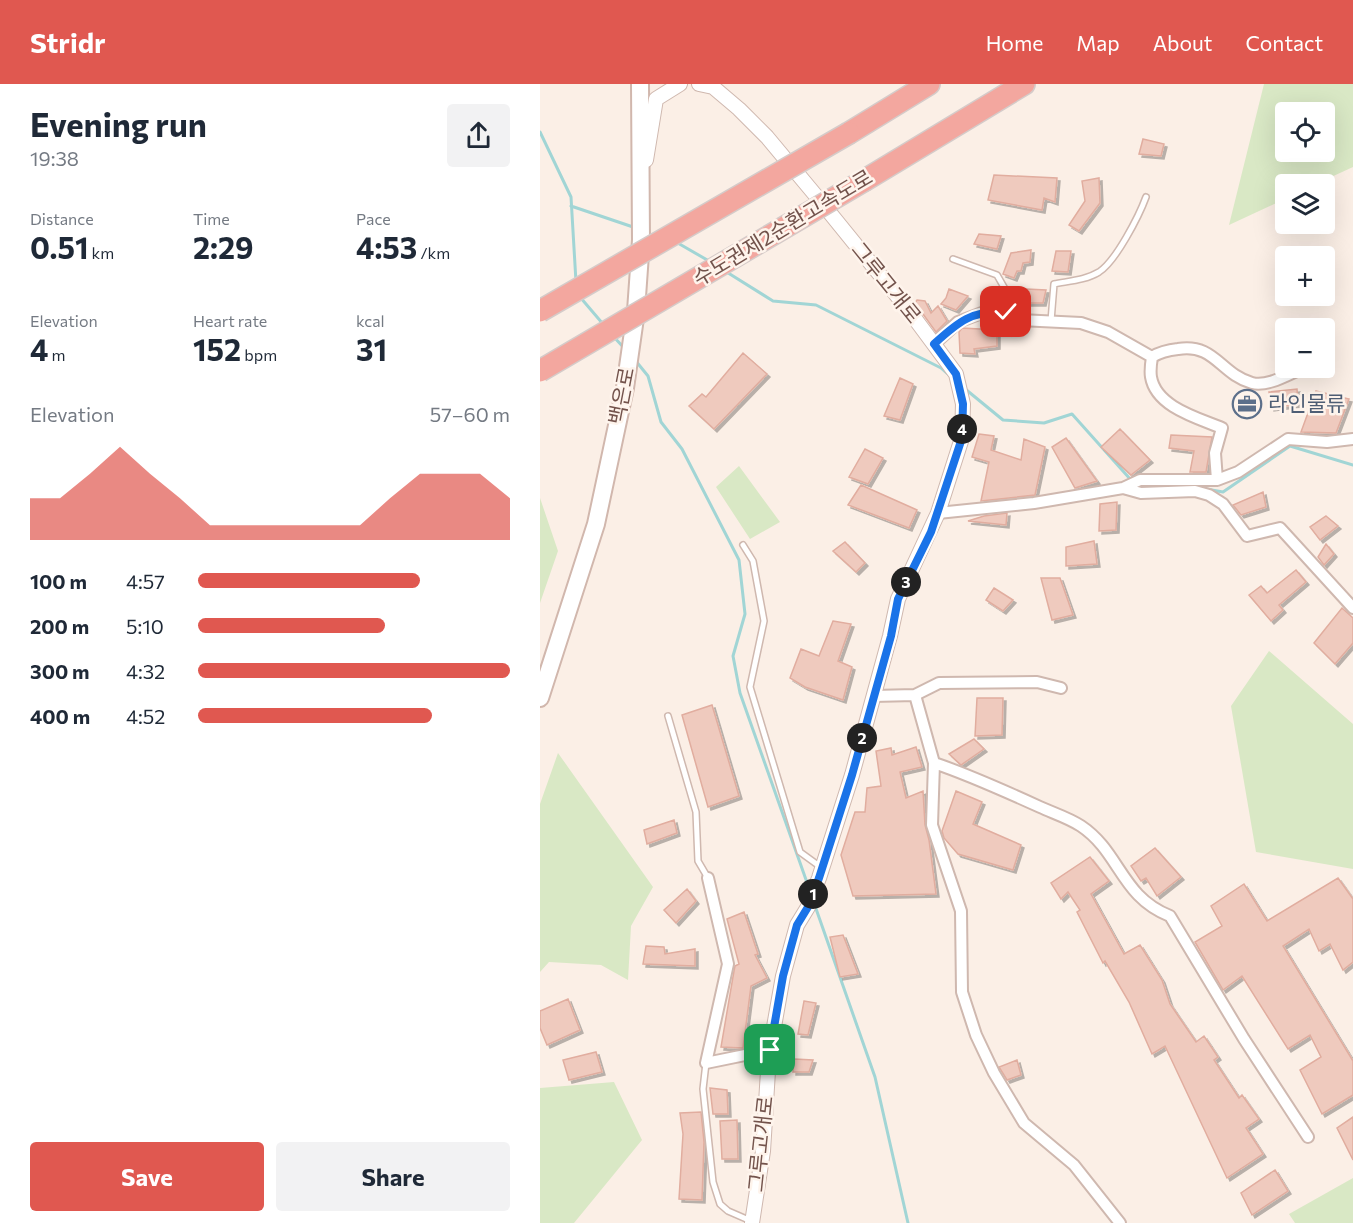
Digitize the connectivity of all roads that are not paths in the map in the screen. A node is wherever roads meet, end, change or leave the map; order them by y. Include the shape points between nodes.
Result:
1 (640, 84) edge
2 (680, 84) edge
3 (699, 84) edge
4 (929, 84) edge
5 (1024, 84) edge
6 (711, 85) edge
7 (642, 193) junction
8 (1146, 197) dead end
9 (953, 259) dead end
10 (540, 310) edge
11 (1002, 312) junction
12 (1051, 323) junction
13 (934, 344) junction
14 (1152, 357) junction
15 (540, 371) edge
16 (1279, 378) edge
17 (1353, 439) edge
18 (1217, 480) junction
19 (1125, 487) junction
20 (938, 513) junction
21 (743, 545) dead end
22 (1353, 608) edge
23 (1061, 688) dead end
24 (915, 695) junction
25 (873, 696) junction
26 (540, 698) edge
27 (668, 716) dead end
28 (934, 763) junction
29 (821, 873) junction
30 (708, 878) joint
31 (770, 1050) junction
32 (706, 1063) junction
33 (1308, 1137) dead end
34 (752, 1222) edge
35 (1120, 1223) edge

1 - 7 main road, 백은로
2 - 7 street via 656,99
3 - 6 street, 그루고개로
4 - 10 highway, bridge
5 - 15 highway, 수도권제2순환고속도로, bridge
6 - 13 street, 그루고개로 via 767,137
7 - 26 main road, 백은로 via 636,311 625,388 596,524
8 - 12 lane via 1137,222 1100,271 1080,280 1054,284
9 - 11 lane via 998,275 1005,289
11 - 12 street via 1020,320
11 - 13 street via 987,311 958,322
12 - 14 street via 1081,323 1108,332
13 - 20 street, 그루고개로 via 956,374 963,404 962,438
14 - 16 street via 1161,351 1192,346 1203,349 1252,383
14 - 18 street via 1151,377 1158,393 1177,409 1222,428 1215,453
17 - 18 street via 1288,439 1238,472
18 - 19 street via 1140,480
19 - 20 street via 1034,503
19 - 22 street via 1141,493 1195,491 1209,495 1223,504 1246,536 1280,528
20 - 25 street, 그루고개로 via 898,599
21 - 29 lane via 753,561 764,621 750,687 800,852
23 - 24 street via 1037,682 939,683
24 - 25 street
24 - 28 street
25 - 29 street, 그루고개로
27 - 30 lane via 696,812 698,861
28 - 33 street via 1081,826 1097,839 1138,898 1170,916
28 - 35 street via 932,825 961,911 963,992 976,1035 1024,1123 1074,1165
29 - 31 street, 그루고개로 via 797,925
30 - 32 street via 728,964
31 - 32 street
31 - 34 street, 그루고개로
32 - 34 lane via 703,1089 713,1182 720,1204

